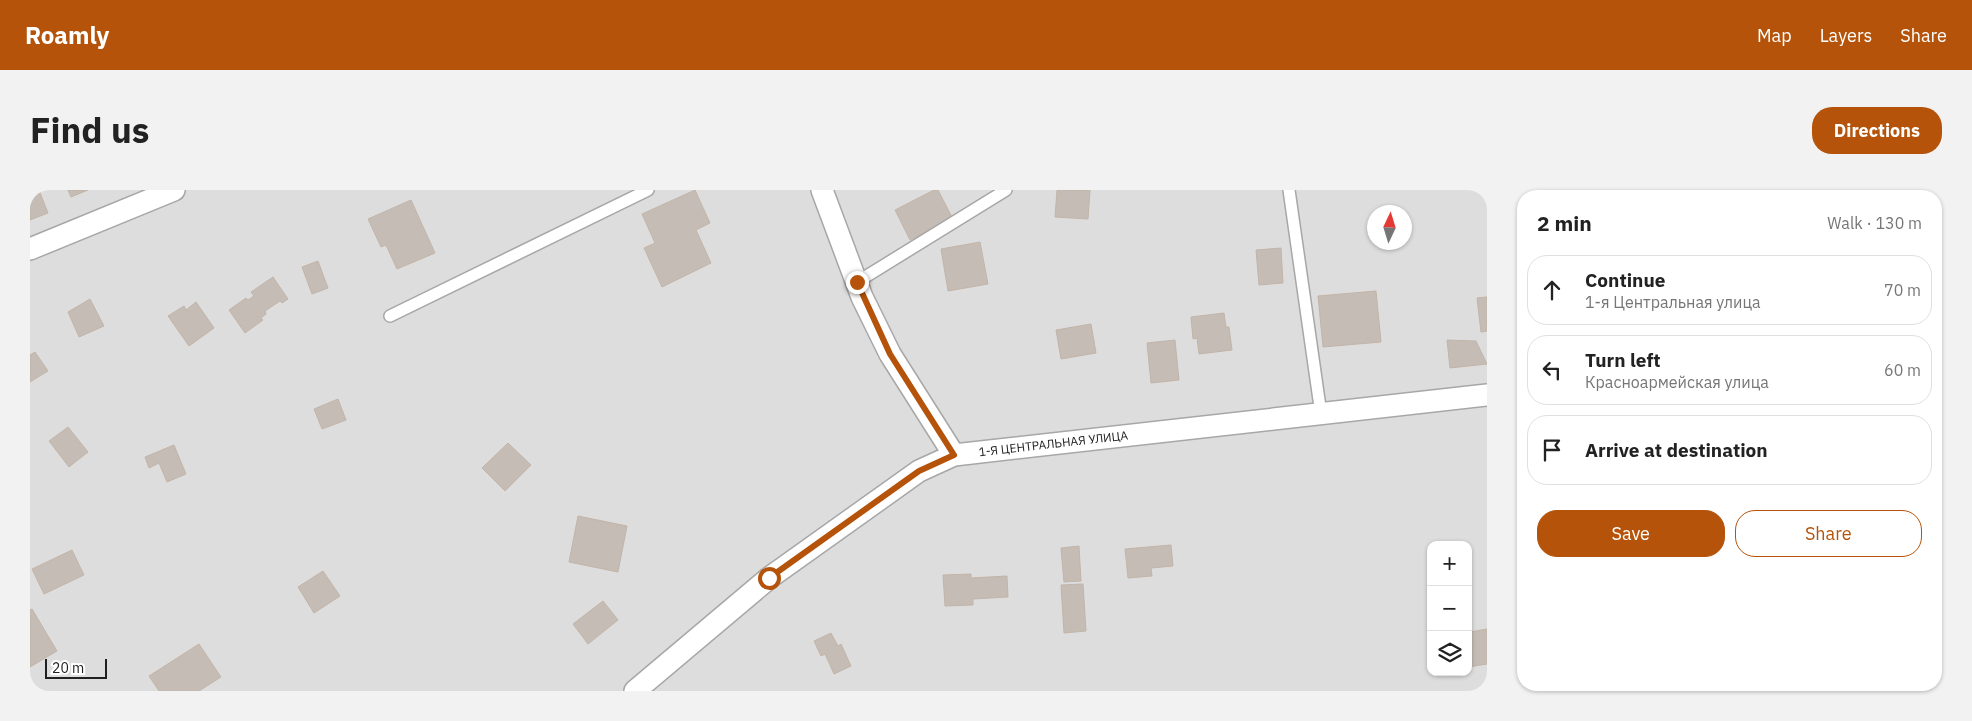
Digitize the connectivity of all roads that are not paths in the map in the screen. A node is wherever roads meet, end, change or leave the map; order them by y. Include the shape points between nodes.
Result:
1 (174, 190) edge
2 (648, 190) edge
3 (822, 190) edge
4 (1006, 190) edge
5 (1289, 190) edge
6 (30, 249) edge
7 (857, 282) junction
8 (390, 316) dead end
9 (1487, 395) edge
10 (1321, 414) junction
11 (954, 455) junction
12 (635, 691) edge

1 - 6 street
2 - 8 lane
3 - 7 street
4 - 7 lane
5 - 10 lane
7 - 11 street via 890,354
9 - 10 street, 1-Я ЦЕНТРАЛЬНАЯ УЛИЦА
10 - 11 street, 1-Я ЦЕНТРАЛЬНАЯ УЛИЦА
11 - 12 street, 1-Я ЦЕНТРАЛЬНАЯ УЛИЦА via 919,471 769,578

